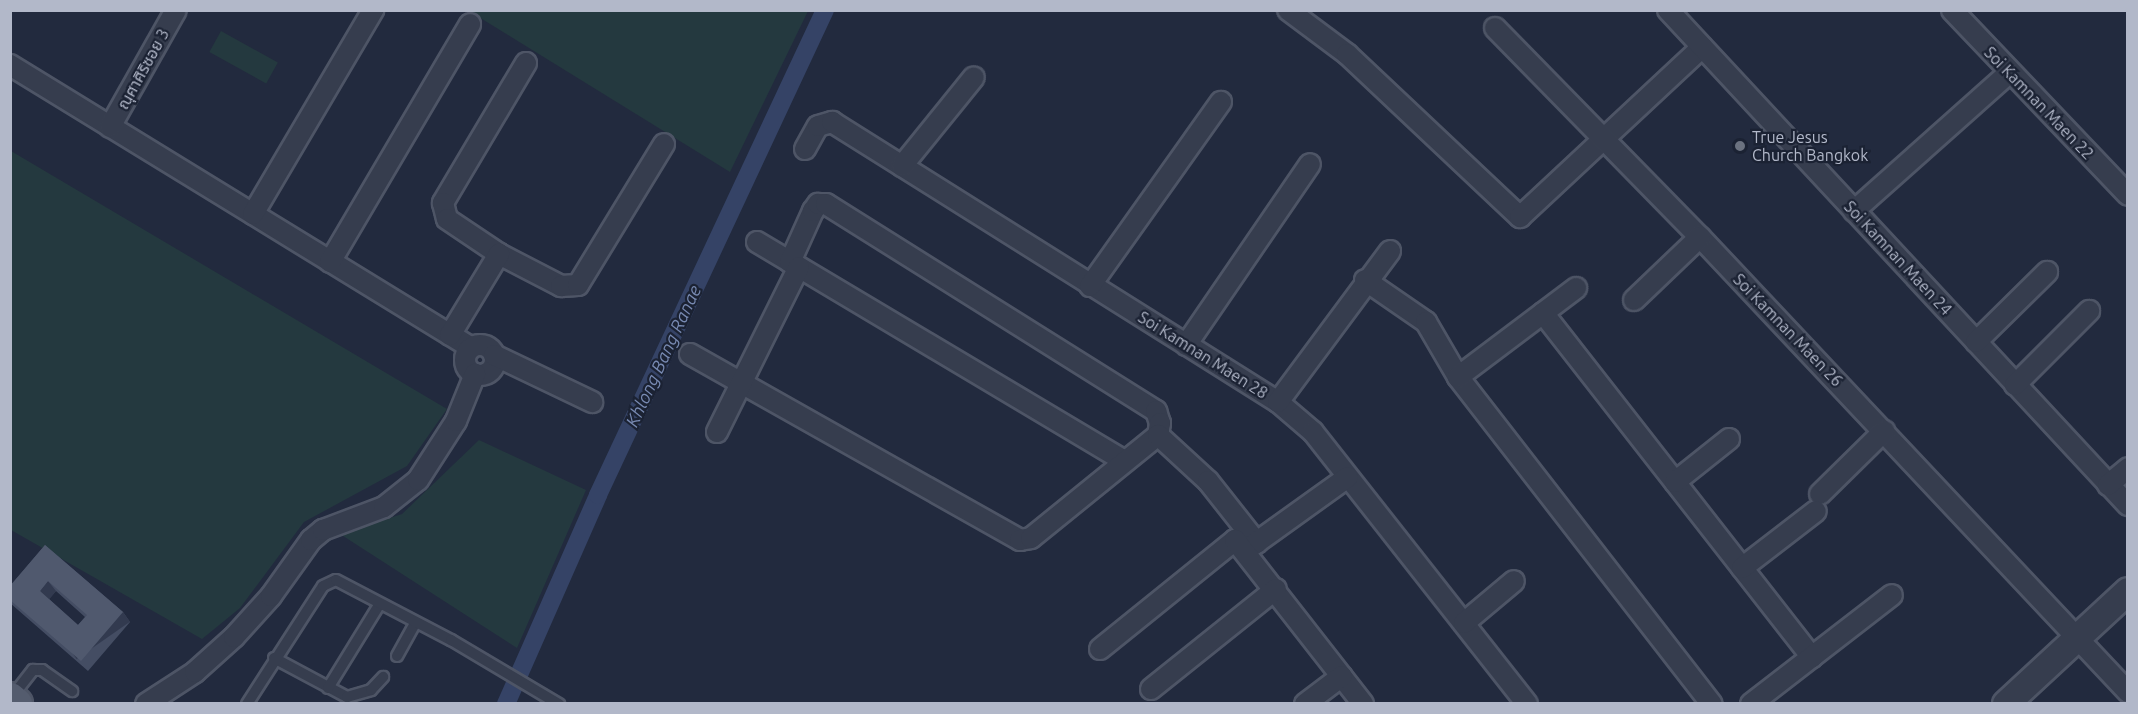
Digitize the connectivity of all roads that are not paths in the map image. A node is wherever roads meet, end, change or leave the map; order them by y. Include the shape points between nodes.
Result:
1 (176, 10) edge
2 (373, 10) edge
3 (1288, 10) edge
4 (1668, 10) edge
5 (1952, 10) edge
6 (470, 24) dead end
7 (1495, 28) dead end
8 (1702, 47) junction
9 (526, 63) dead end
10 (10, 65) edge
11 (2009, 73) junction
12 (974, 77) dead end
13 (1221, 102) dead end
14 (110, 127) junction
15 (1605, 138) junction
16 (664, 144) dead end
17 (805, 149) dead end
18 (1310, 164) dead end
19 (902, 166) junction
20 (2127, 195) edge
21 (1854, 211) junction
22 (253, 214) junction
23 (1700, 237) junction
24 (757, 242) dead end
25 (1390, 250) dead end
26 (499, 254) junction
27 (330, 262) junction
28 (794, 264) junction
29 (2047, 272) dead end
30 (1365, 280) junction
31 (1090, 286) junction
32 (1576, 288) dead end
33 (1634, 300) dead end
34 (2089, 312) dead end
35 (1543, 313) junction
36 (450, 335) junction
37 (1976, 342) junction
38 (1186, 345) junction
39 (470, 347) junction
40 (690, 354) dead end
41 (494, 355) junction
42 (475, 374) junction
43 (1458, 377) junction
44 (743, 384) junction
45 (2015, 385) junction
46 (592, 402) dead end
47 (1278, 402) junction
48 (1884, 431) junction
49 (717, 432) dead end
50 (1158, 435) junction
51 (1730, 439) dead end
52 (1125, 461) junction
53 (2127, 468) edge
54 (1348, 477) junction
55 (1675, 482) junction
56 (2108, 485) junction
57 (2127, 505) edge
58 (1252, 547) junction
59 (1742, 568) junction
60 (1514, 581) dead end
61 (1276, 590) junction
62 (2127, 591) edge
63 (1892, 595) dead end
64 (379, 605) junction
65 (415, 623) junction
66 (1464, 623) junction
67 (2076, 636) junction
68 (1100, 649) dead end
69 (397, 656) dead end
70 (1812, 657) junction
71 (274, 658) junction
72 (1342, 675) junction
73 (383, 676) dead end
74 (328, 688) junction
75 (1151, 689) dead end
76 (72, 691) dead end
77 (2127, 692) edge
78 (10, 698) edge
79 (16, 704) edge
80 (146, 704) edge
81 (247, 704) edge
82 (559, 704) edge
83 (1305, 704) edge
84 (1363, 704) edge
85 (1527, 704) edge
86 (1712, 704) edge
87 (1751, 704) edge
88 (2006, 704) edge

1 - 14 street, ณุศาศิริซอย 3
2 - 22 street
3 - 15 street via 1347,54 1514,215 1526,215
4 - 8 street, Soi Kamnan Maen 24
5 - 11 street, Soi Kamnan Maen 22
6 - 27 street
7 - 15 street, Soi Kamnan Maen 26
8 - 15 street
8 - 21 street, Soi Kamnan Maen 24
9 - 26 street via 443,203 447,219
10 - 14 street
11 - 20 street, Soi Kamnan Maen 22
11 - 21 street
12 - 19 street
13 - 31 street
14 - 22 street
15 - 23 street, Soi Kamnan Maen 26
16 - 26 street via 578,285 561,286
17 - 19 street, Soi Kamnan Maen 28 via 818,126 831,122
18 - 38 street
19 - 31 street, Soi Kamnan Maen 28
21 - 37 street, Soi Kamnan Maen 24
22 - 27 street
23 - 33 street
23 - 48 street, Soi Kamnan Maen 26
24 - 28 street
25 - 30 street
26 - 36 street
27 - 36 street
28 - 44 street
28 - 50 street via 813,211 818,204 826,204 1156,411
28 - 52 street
29 - 37 street
30 - 43 street via 1426,322
30 - 47 street
31 - 38 street, Soi Kamnan Maen 28
32 - 35 street
34 - 45 street
35 - 43 street
35 - 55 street
36 - 39 street
37 - 45 street, Soi Kamnan Maen 24
38 - 47 street, Soi Kamnan Maen 28
39 - 41 street via 484,345
39 - 42 street via 465,365
40 - 44 street
41 - 42 street via 492,369
41 - 46 street
42 - 80 street via 456,421 418,480 384,507 323,530 234,637 195,672
43 - 86 street
44 - 49 street
44 - 52 street via 1020,540 1030,538
45 - 56 street, Soi Kamnan Maen 24
47 - 54 street, Soi Kamnan Maen 28 via 1313,432
48 - 59 street via 1818,502
48 - 67 street, Soi Kamnan Maen 26
50 - 52 street
50 - 58 street via 1208,481
51 - 55 street
53 - 56 street
54 - 58 street
54 - 66 street, Soi Kamnan Maen 28
55 - 59 street
56 - 57 street, Soi Kamnan Maen 24
58 - 61 street
58 - 68 street via 1232,540
59 - 70 street
60 - 66 street
61 - 72 street
61 - 75 street
62 - 67 street
63 - 70 street
64 - 65 lane
64 - 71 lane via 344,584 329,580
64 - 74 lane
65 - 69 lane
65 - 82 lane
66 - 85 street, Soi Kamnan Maen 28
67 - 77 street, Soi Kamnan Maen 26
67 - 88 street
70 - 87 street
71 - 74 lane
71 - 81 lane
72 - 83 street
72 - 84 street
73 - 74 lane via 360,696 347,697
76 - 78 lane via 42,670 33,670
78 - 79 main road

